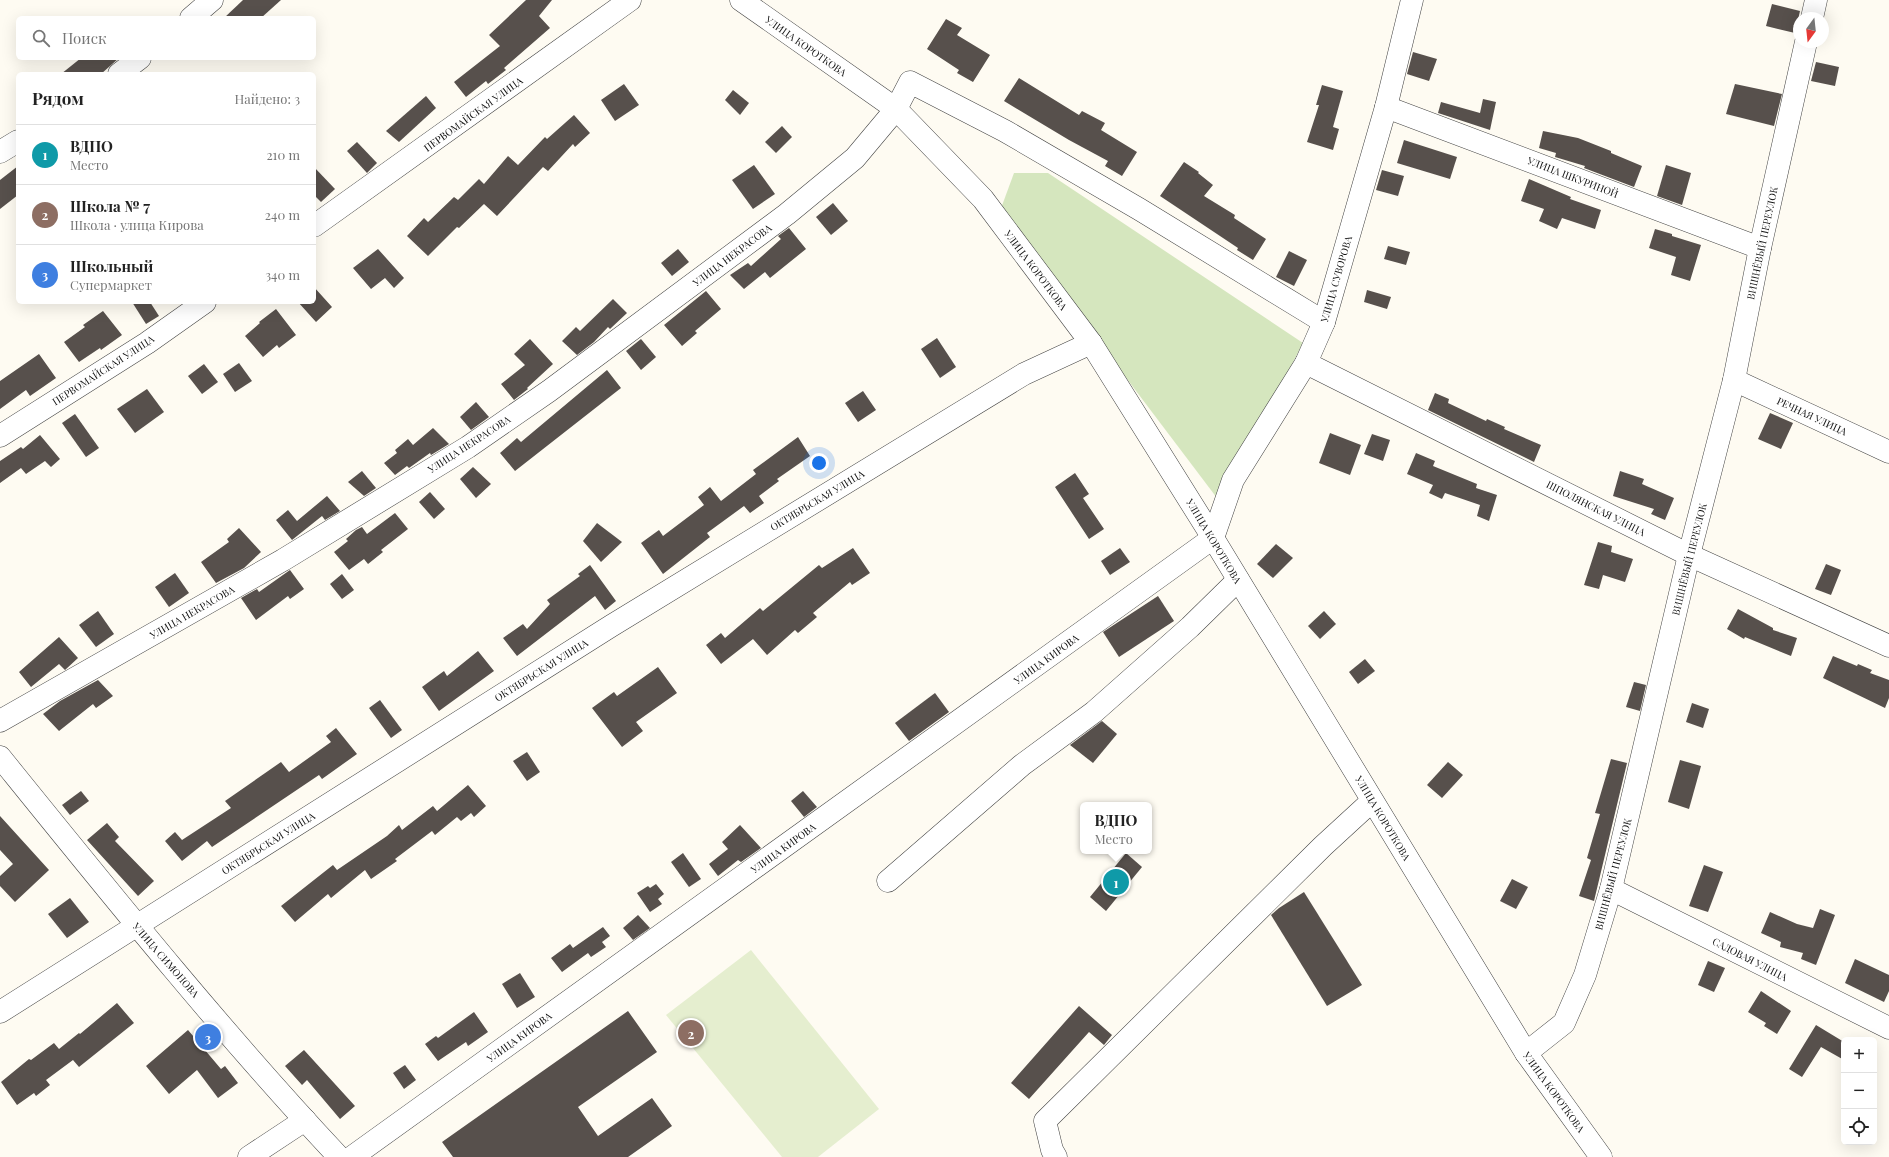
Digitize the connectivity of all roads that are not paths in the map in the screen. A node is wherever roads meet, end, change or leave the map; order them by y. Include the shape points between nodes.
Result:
1 (212, 0) edge
2 (630, 0) edge
3 (741, 0) edge
4 (1412, 0) edge
5 (1816, 0) edge
6 (1813, 12) edge
7 (193, 16) edge
8 (1805, 48) edge
9 (137, 60) edge
10 (122, 72) edge
11 (1386, 107) junction
12 (896, 109) junction
13 (16, 142) edge
14 (0, 152) edge
15 (316, 225) edge
16 (1760, 248) junction
17 (202, 304) edge
18 (1324, 322) junction
19 (1091, 343) junction
20 (1306, 363) junction
21 (1734, 380) junction
22 (0, 436) edge
23 (1889, 452) edge
24 (1213, 538) junction
25 (1689, 555) junction
26 (1238, 580) junction
27 (1889, 646) edge
28 (0, 721) edge
29 (0, 757) edge
30 (1372, 801) junction
31 (888, 881) dead end
32 (1611, 889) junction
33 (137, 926) junction
34 (0, 1012) edge
35 (1889, 1028) edge
36 (1526, 1053) junction
37 (305, 1120) junction
38 (249, 1157) edge
39 (339, 1157) edge
40 (352, 1157) edge
41 (1056, 1157) edge
42 (1601, 1157) edge

1 - 7 street
2 - 15 street, ПЕРВОМАЙСКАЯ УЛИЦА
3 - 12 street, УЛИЦА КОРОТКОВА
4 - 11 street, УЛИЦА СУВОРОВА
5 - 6 street
8 - 16 street, ВИШНЁВЫЙ ПЕРЕУЛОК
9 - 10 street
11 - 16 street, УЛИЦА ШКУРИНОЙ
11 - 18 street, УЛИЦА СУВОРОВА
12 - 18 street, УЛИЦА НЕКРАСОВА via 910,82 1005,131 1106,189
12 - 19 street, УЛИЦА КОРОТКОВА via 983,199
12 - 28 street, УЛИЦА НЕКРАСОВА via 855,158 787,214 549,391 468,447 283,560
13 - 14 street
16 - 21 street, ВИШНЁВЫЙ ПЕРЕУЛОК
17 - 22 street, ПЕРВОМАЙСКАЯ УЛИЦА via 147,343
18 - 20 street, УЛИЦА СУВОРОВА
19 - 24 street, УЛИЦА КОРОТКОВА
19 - 33 street, ОКТЯБРЬСКАЯ УЛИЦА via 1024,374 611,626
20 - 24 street, УЛИЦА СУВОРОВА via 1233,480
20 - 25 street, ШПОЛЯНСКАЯ УЛИЦА
21 - 23 street, РЕЧНАЯ УЛИЦА
21 - 25 street, ВИШНЁВЫЙ ПЕРЕУЛОК
24 - 26 street, УЛИЦА КОРОТКОВА
24 - 40 street, УЛИЦА КИРОВА
25 - 27 street, ШПОЛЯНСКАЯ УЛИЦА
25 - 32 street, ВИШНЁВЫЙ ПЕРЕУЛОК
26 - 30 street, УЛИЦА КОРОТКОВА
26 - 31 street via 1190,627 1094,712 1022,764
29 - 33 street, УЛИЦА СИМОНОВА
30 - 36 street, УЛИЦА КОРОТКОВА
30 - 41 street via 1323,846 1045,1121
32 - 35 street, САДОВАЯ УЛИЦА
32 - 36 street, ВИШНЁВЫЙ ПЕРЕУЛОК via 1585,975 1564,1022
33 - 34 street, ОКТЯБРЬСКАЯ УЛИЦА
33 - 37 street, УЛИЦА СИМОНОВА
36 - 42 street, УЛИЦА КОРОТКОВА
37 - 38 street
37 - 39 street, УЛИЦА СИМОНОВА

